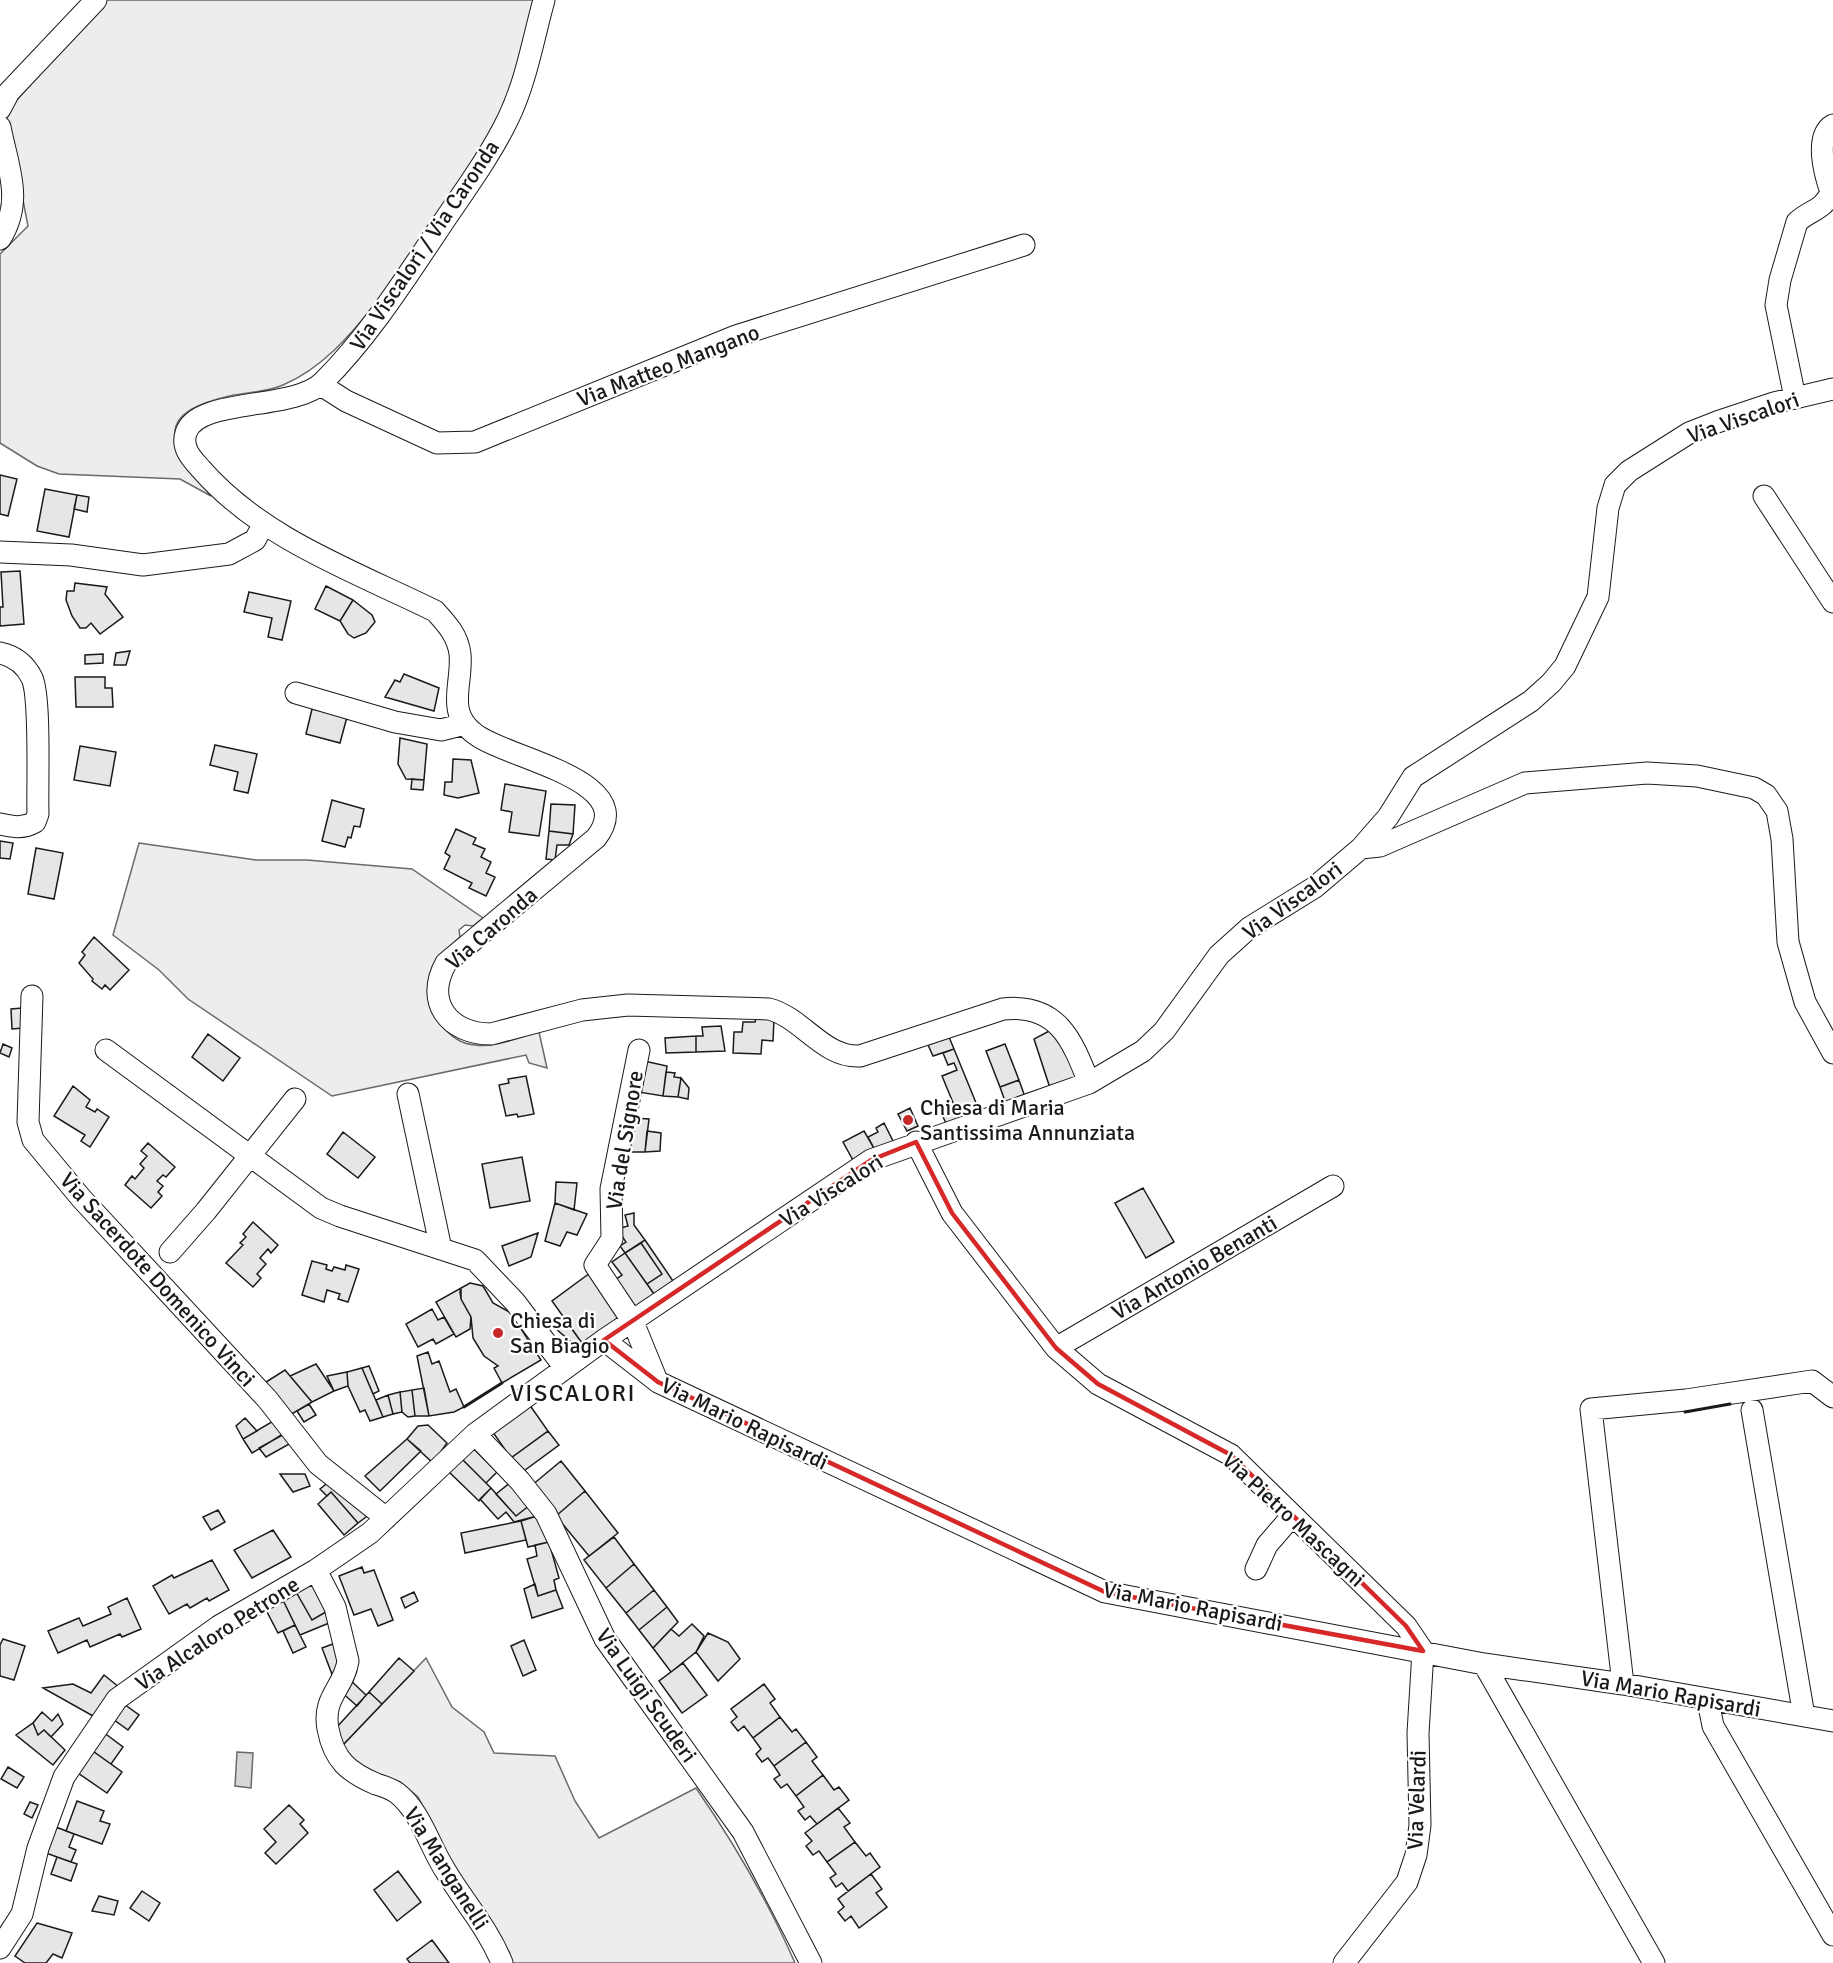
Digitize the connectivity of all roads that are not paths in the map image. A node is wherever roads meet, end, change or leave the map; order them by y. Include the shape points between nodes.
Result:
1 (96, 0) edge
2 (544, 0) edge
3 (0, 109) edge
4 (1833, 125) edge
5 (0, 126) edge
6 (0, 239) edge
7 (1024, 245) dead end
8 (321, 385) junction
9 (1833, 389) edge
10 (1795, 398) junction
11 (1764, 496) dead end
12 (263, 525) junction
13 (0, 552) edge
14 (1833, 603) edge
15 (0, 653) edge
16 (296, 693) dead end
17 (465, 724) junction
18 (0, 824) edge
19 (1361, 848) junction
20 (32, 996) dead end
21 (106, 1050) dead end
22 (639, 1050) dead end
23 (1833, 1053) edge
24 (1089, 1083) junction
25 (408, 1094) dead end
26 (296, 1099) dead end
27 (916, 1142) junction
28 (249, 1154) junction
29 (1333, 1186) dead end
30 (441, 1249) junction
31 (170, 1252) dead end
32 (633, 1322) junction
33 (604, 1340) junction
34 (1056, 1347) junction
35 (565, 1368) junction
36 (658, 1382) junction
37 (1833, 1397) edge
38 (1752, 1410) dead end
39 (475, 1434) junction
40 (1292, 1516) junction
41 (386, 1518) junction
42 (1256, 1569) dead end
43 (316, 1570) junction
44 (1423, 1651) junction
45 (1484, 1664) junction
46 (1623, 1684) junction
47 (1708, 1701) junction
48 (1804, 1716) junction
49 (1833, 1721) edge
50 (1833, 1935) edge
51 (0, 1948) edge
52 (502, 1963) edge
53 (811, 1963) edge
54 (1344, 1963) edge
55 (1654, 1963) edge

1 - 3 street via 9,92
2 - 8 street, Via Viscalori / Via Caronda via 522,84 498,137 384,312
4 - 10 street via 1822,139 1831,192 1821,208 1797,222 1776,305
5 - 6 street via 14,206
7 - 8 street, Via Matteo Mangano via 736,336 475,442 437,444
8 - 12 street, Via Viscalori / Via Caronda via 294,398 212,412 186,432 184,446 190,456 223,494
9 - 10 street, Via Viscalori
10 - 19 street, Via Viscalori via 1689,433 1615,484 1608,508 1598,597 1565,666 1531,701 1413,777 1388,817
11 - 14 street
12 - 13 street via 255,540 229,554 143,565 71,555
12 - 17 street via 435,611 456,639 460,655 456,704
15 - 18 street via 12,655 24,666 35,688 38,814 30,825
16 - 17 street via 395,722 441,730
17 - 24 street, Via Caronda via 489,744 575,778 596,792 608,814 606,826 596,838 446,963 436,990 439,1004 456,1026 467,1032 491,1034 582,1010 628,1005 769,1009 788,1016 834,1053 846,1057 860,1056 1004,1008 1022,1007 1039,1011 1055,1022 1077,1053
19 - 23 street via 1380,846 1525,783 1647,773 1697,776 1754,788 1766,795 1777,811 1788,942 1805,1002
19 - 24 street, Via Viscalori via 1316,887 1249,928 1219,955 1164,1031 1143,1051
20 - 41 street, Via Sacerdote Domenico Vinci via 28,1122 33,1140 81,1198 268,1400 318,1464
21 - 28 street
22 - 32 street, Via del Signore via 611,1189 612,1239 595,1266
24 - 27 street, Via Viscalori
25 - 30 street
26 - 28 street
27 - 32 street, Via Viscalori via 871,1160
27 - 34 street, Via Pietro Mascagni via 952,1213
28 - 30 street via 321,1208
28 - 31 street
29 - 34 street, Via Antonio Benanti
30 - 35 street via 475,1260 515,1302
32 - 33 street, Via Viscalori
32 - 36 street
33 - 35 street, Via Viscalori
33 - 36 street, Via Mario Rapisardi
34 - 40 street, Via Pietro Mascagni via 1098,1384 1231,1455
35 - 39 street, Via Alcaloro Petrone
36 - 44 street, Via Mario Rapisardi via 1105,1592
37 - 46 street via 1812,1381 1686,1400 1591,1409
38 - 48 street
39 - 41 street, Via Alcaloro Petrone
39 - 53 street, Via Luigi Scuderi via 546,1514 605,1639 743,1832
40 - 42 street via 1267,1545
40 - 44 street, Via Pietro Mascagni via 1406,1626
41 - 43 street, Via Alcaloro Petrone
43 - 51 street, Via Alcaloro Petrone via 219,1626 142,1678 110,1706 64,1777 38,1848 22,1914
43 - 52 street, Via Manganelli via 335,1607 348,1661 327,1711 334,1747 343,1765 354,1775 395,1791 407,1802 444,1869 484,1925
44 - 45 street, Via Mario Rapisardi
44 - 54 street, Via Velardi via 1416,1855 1407,1882
45 - 46 street, Via Mario Rapisardi
45 - 55 street
46 - 47 street, Via Mario Rapisardi
47 - 48 street, Via Mario Rapisardi
47 - 50 street via 1713,1726
48 - 49 street, Via Mario Rapisardi

